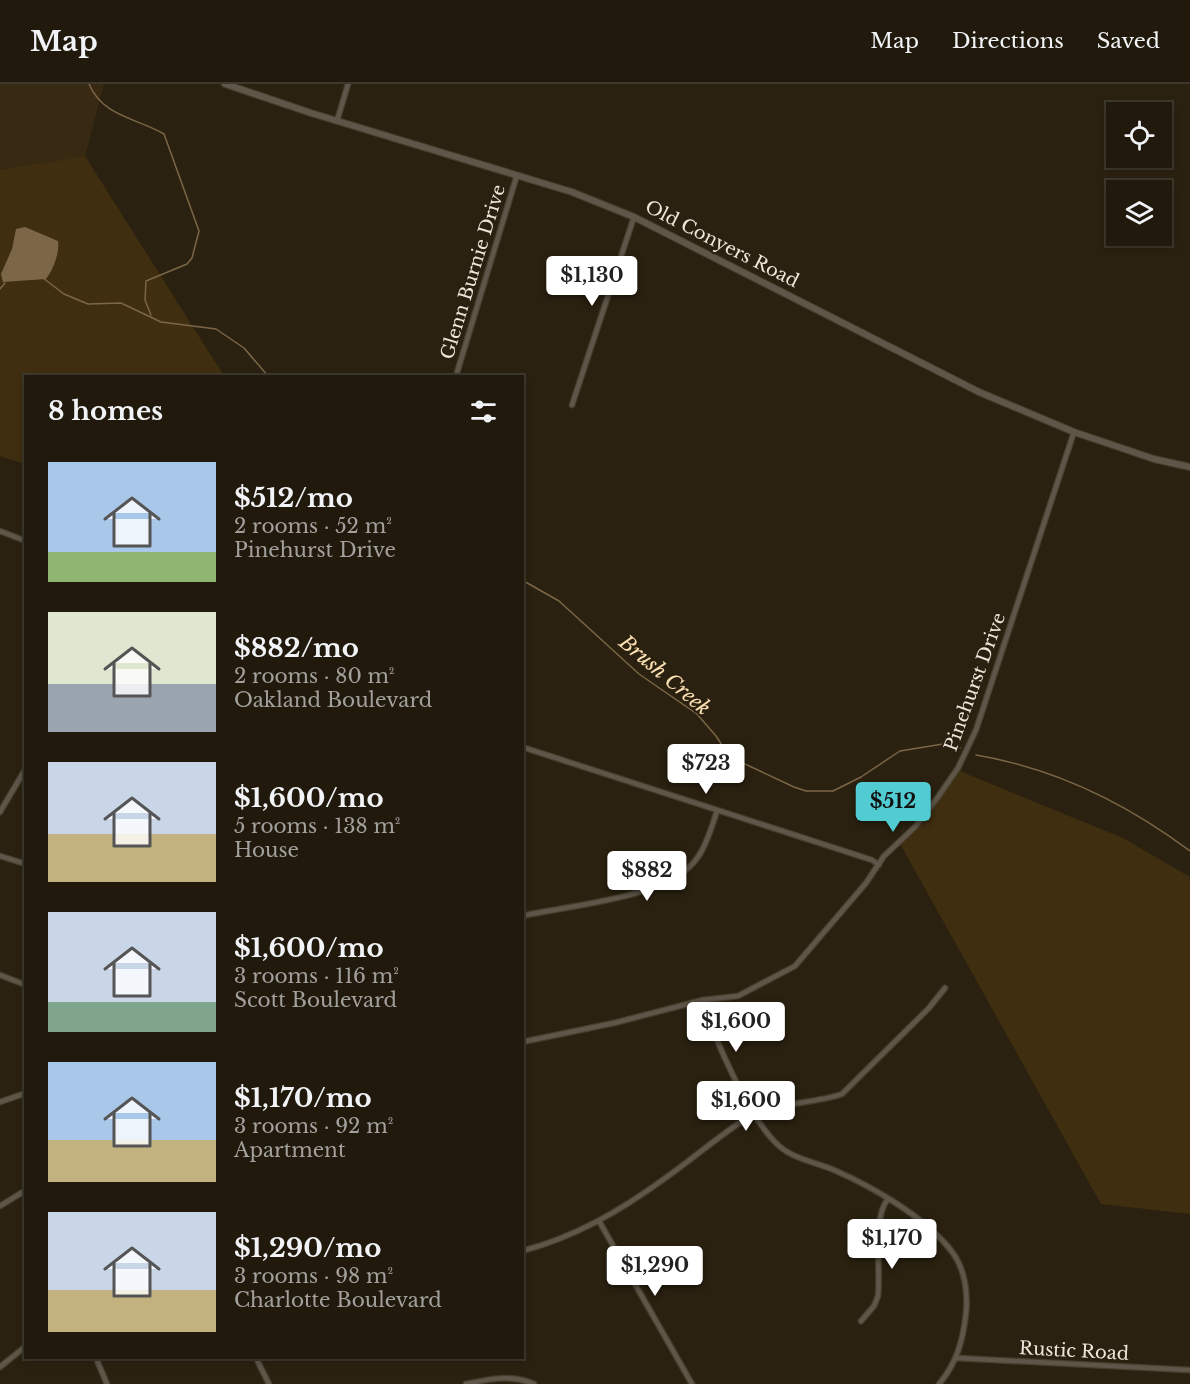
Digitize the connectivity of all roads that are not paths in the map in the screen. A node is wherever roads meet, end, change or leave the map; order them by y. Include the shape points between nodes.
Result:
1 (225, 84) edge
2 (348, 84) edge
3 (337, 121) junction
4 (517, 175) junction
5 (634, 217) junction
6 (456, 375) edge
7 (572, 405) dead end
8 (1074, 432) junction
9 (1190, 467) edge
10 (0, 531) edge
11 (24, 540) edge
12 (524, 748) edge
13 (24, 771) edge
14 (717, 811) junction
15 (0, 812) edge
16 (0, 856) edge
17 (24, 863) edge
18 (879, 865) junction
19 (524, 916) edge
20 (0, 975) edge
21 (24, 984) edge
22 (945, 988) dead end
23 (703, 1000) junction
24 (524, 1042) edge
25 (24, 1093) edge
26 (0, 1102) edge
27 (755, 1112) junction
28 (24, 1191) edge
29 (888, 1199) junction
30 (0, 1206) edge
31 (599, 1221) junction
32 (524, 1250) edge
33 (861, 1321) dead end
34 (24, 1348) edge
35 (957, 1358) junction
36 (96, 1359) edge
37 (256, 1359) edge
38 (0, 1367) edge
39 (1190, 1370) edge
40 (107, 1384) edge
41 (269, 1384) edge
42 (466, 1384) edge
43 (534, 1384) edge
44 (692, 1384) edge
45 (939, 1384) edge

1 - 3 street, Old Conyers Road
2 - 3 street
3 - 4 street, Old Conyers Road
4 - 5 street, Old Conyers Road
4 - 6 street, Glenn Burnie Drive
5 - 7 street
5 - 8 street, Old Conyers Road via 980,392
8 - 9 street, Old Conyers Road
8 - 18 street, Pinehurst Drive via 976,730 938,798
10 - 11 street
12 - 14 street
13 - 15 street
14 - 18 street
14 - 19 street via 697,859 660,884 622,898
16 - 17 street
18 - 23 street, Pinehurst Drive via 795,966 738,996
20 - 21 street
22 - 27 street via 842,1094
23 - 24 street, Pinehurst Drive
23 - 27 street via 710,1026
25 - 26 street
27 - 29 street via 774,1141 788,1152 866,1184
27 - 31 street via 662,1181
28 - 30 street
29 - 33 street via 883,1204 880,1226 878,1296
29 - 35 street via 942,1242 961,1269 968,1302
31 - 32 street via 555,1242
31 - 44 street
34 - 38 street
35 - 39 street, Rustic Road
35 - 45 street
36 - 40 street
37 - 41 street
42 - 43 street via 522,1378

